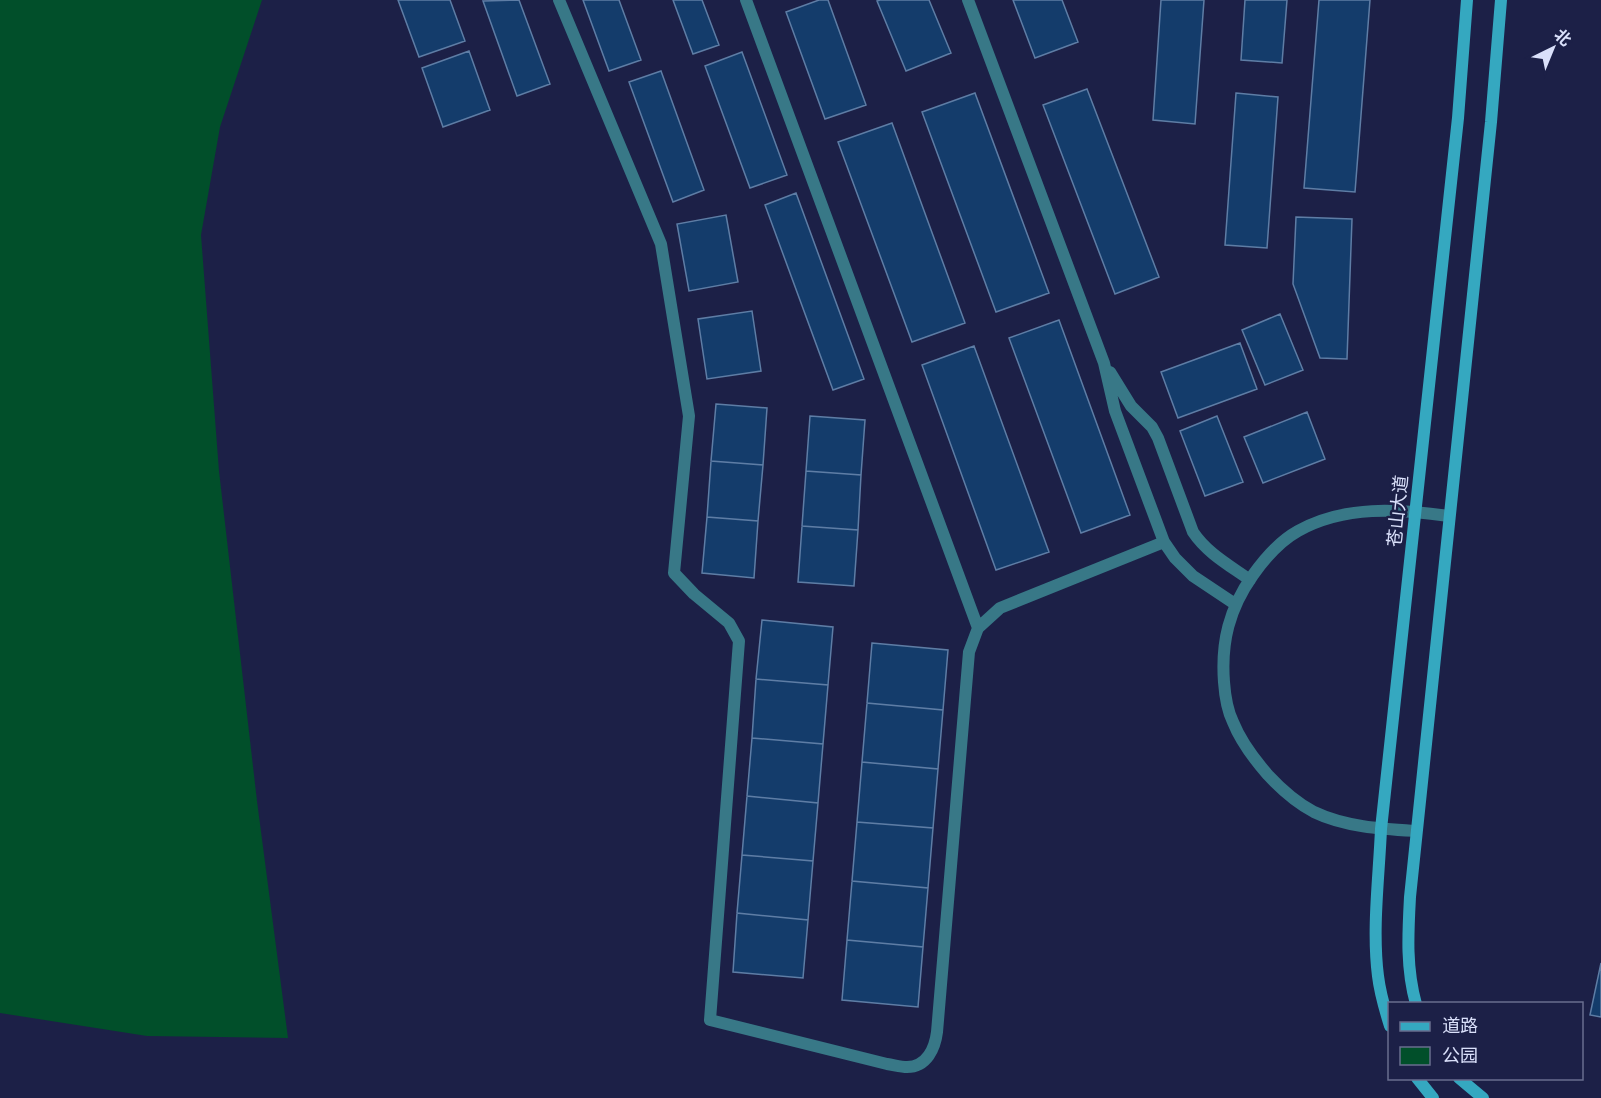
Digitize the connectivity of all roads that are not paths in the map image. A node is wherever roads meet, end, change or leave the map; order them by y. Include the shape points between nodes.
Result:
1 (559, 0) edge
2 (746, 0) edge
3 (968, 0) edge
4 (1467, 0) edge
5 (1501, 0) edge
6 (1104, 363) junction
7 (1416, 512) junction
8 (1449, 516) junction
9 (1164, 542) junction
10 (1250, 580) junction
11 (1235, 604) junction
12 (978, 628) junction
13 (1381, 829) junction
14 (1416, 831) junction
15 (1416, 1002) edge
16 (1388, 1022) edge
17 (1419, 1080) edge
18 (1461, 1080) edge
19 (1433, 1098) edge
20 (1483, 1098) edge

1 - 12 street via 661,244 689,416 675,573 729,623 739,641 710,1020 887,1064 909,1067 929,1055 937,1032 969,652
2 - 12 street
3 - 6 street
4 - 7 main road, 苍山大道
5 - 8 main road
6 - 9 street via 1115,411
6 - 10 street via 1131,406 1158,438 1193,532 1210,552
7 - 8 street
7 - 10 street via 1365,511 1319,521 1279,545
7 - 13 main road, 苍山大道
8 - 14 main road
9 - 11 street via 1193,576
9 - 12 street via 1000,608
10 - 11 street
11 - 13 street via 1223,662 1225,696 1242,740 1274,782 1305,806 1344,822
13 - 14 street
13 - 16 main road, 苍山大道 via 1376,942 1378,977
14 - 15 main road via 1408,942
17 - 19 main road
18 - 20 main road

